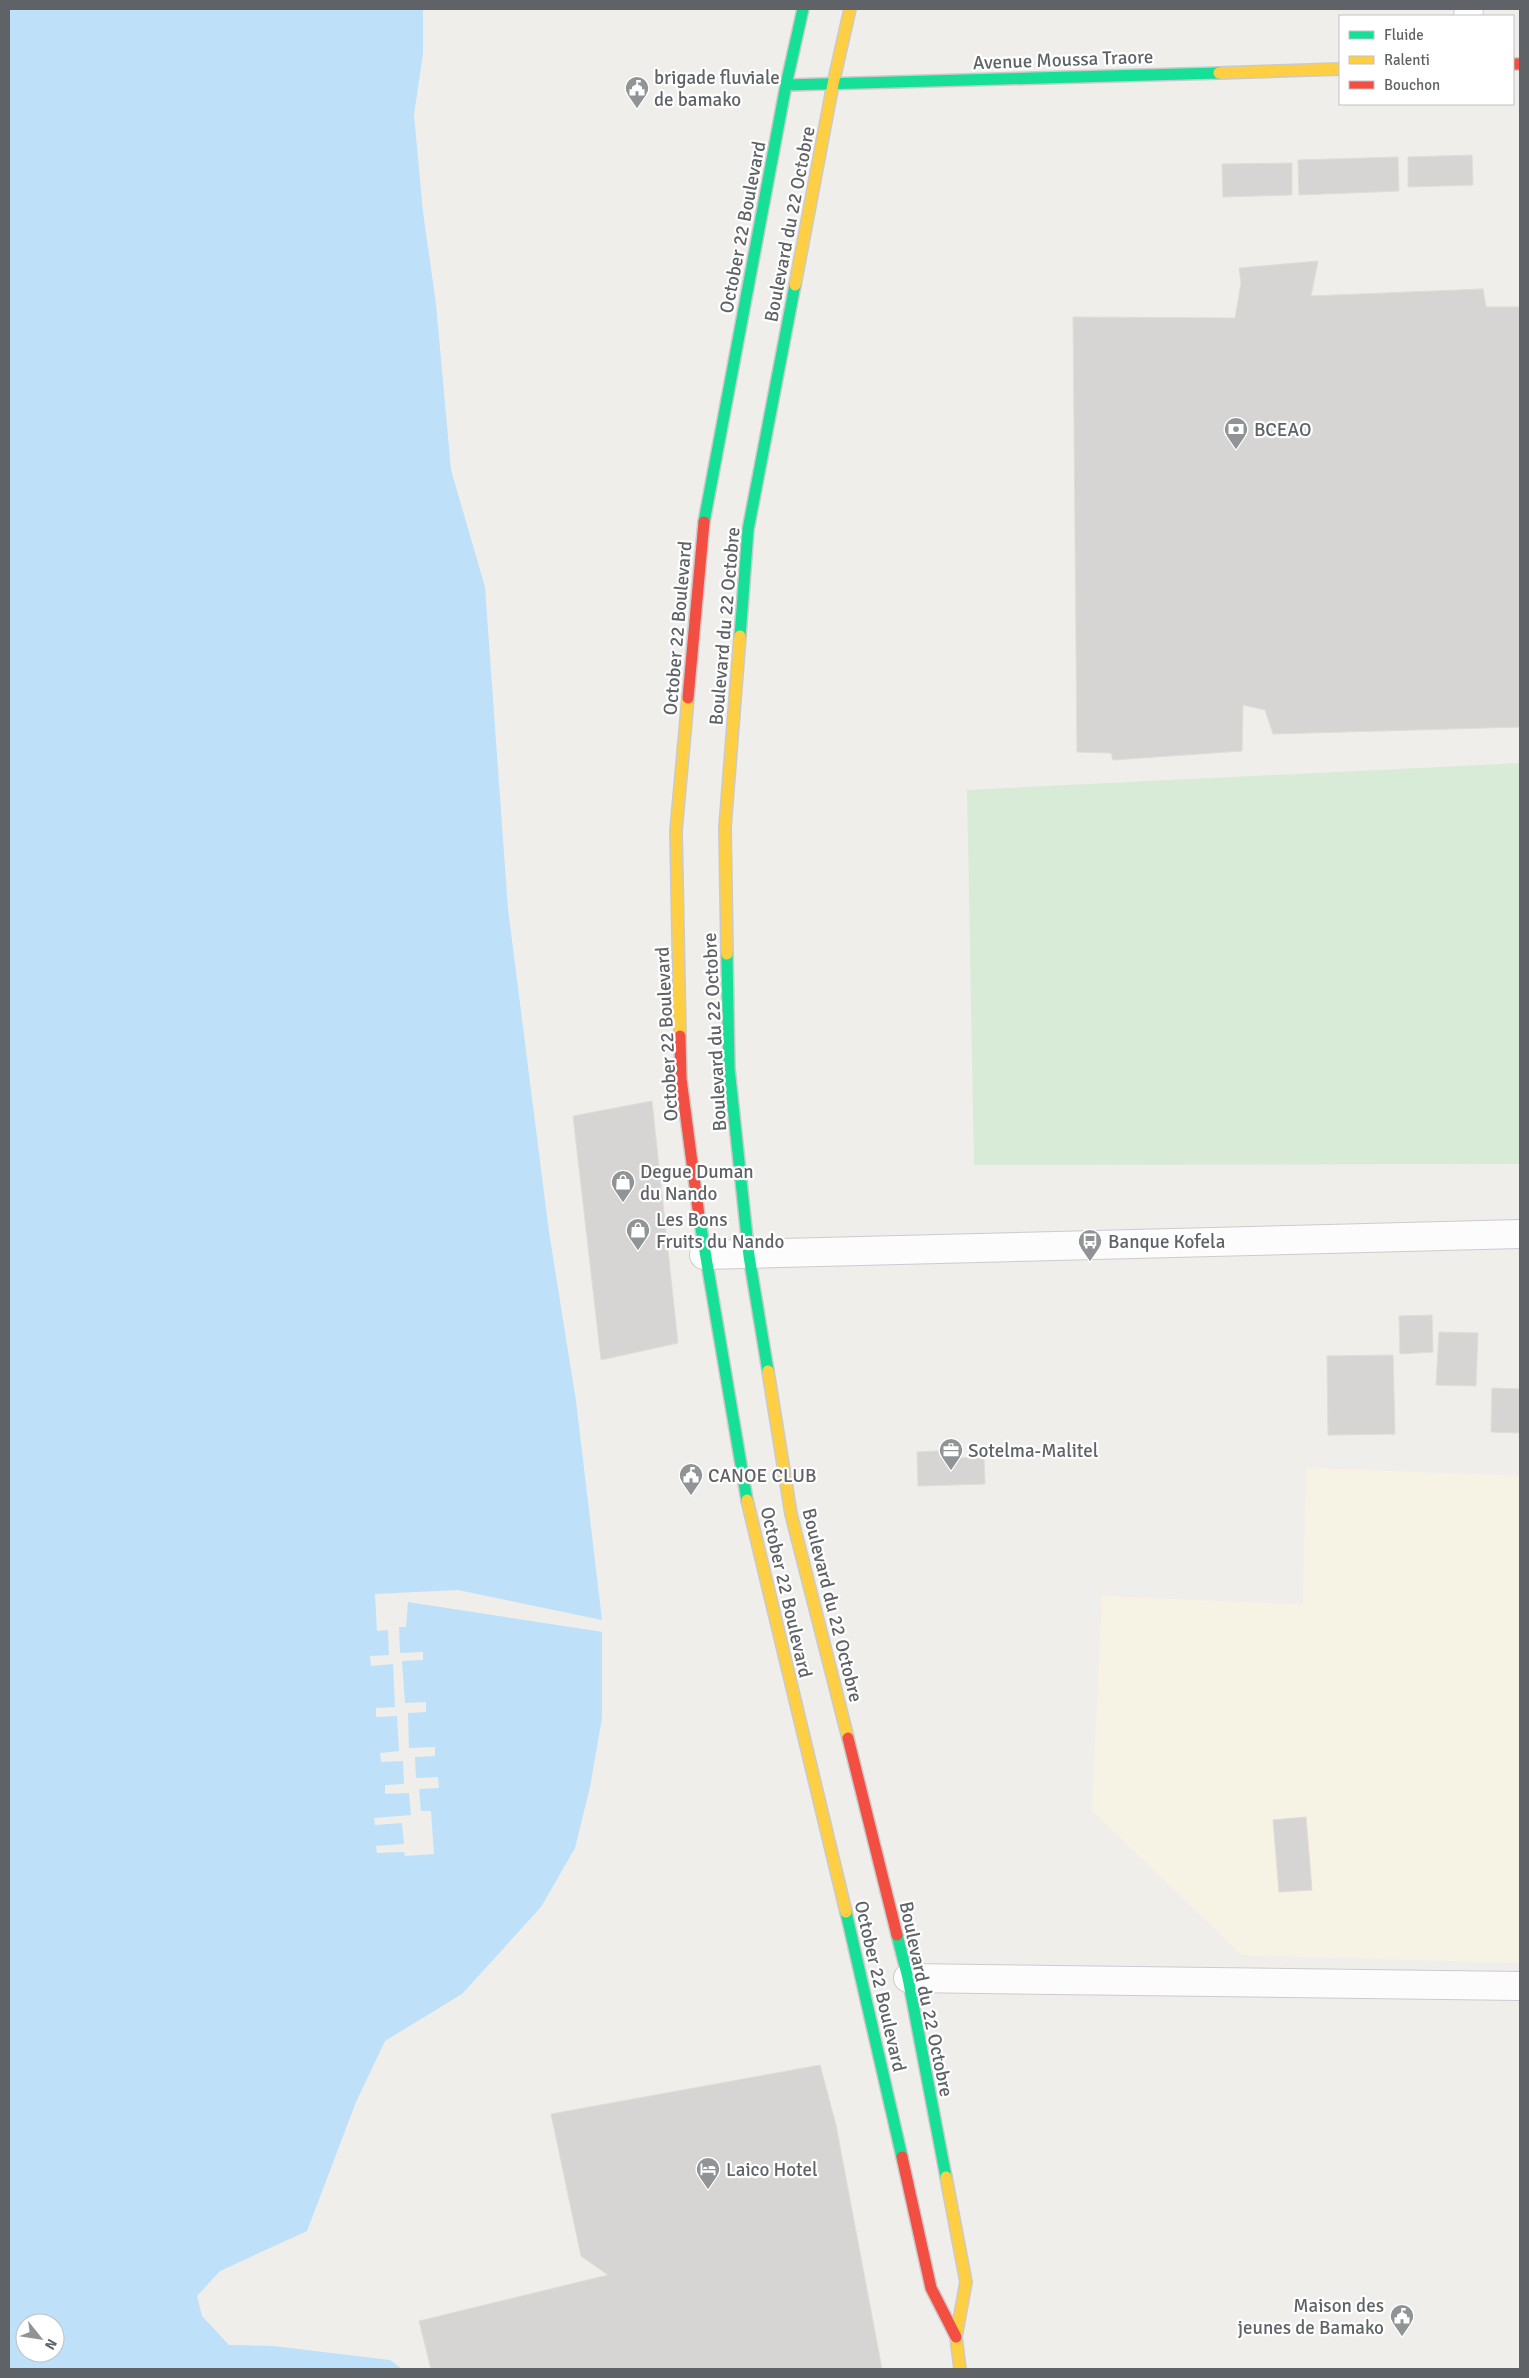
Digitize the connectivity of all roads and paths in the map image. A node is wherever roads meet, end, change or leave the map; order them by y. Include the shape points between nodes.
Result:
1 (803, 9) edge
2 (850, 9) edge
3 (1339, 68) edge
4 (833, 84) junction
5 (786, 85) junction
6 (1520, 1234) edge
7 (704, 1255) junction
8 (749, 1256) junction
9 (908, 1978) junction
10 (1520, 1986) edge
11 (956, 2336) junction
12 (960, 2369) edge

1 - 5 main road, October 22 Boulevard
2 - 4 main road, Boulevard du 22 Octobre
3 - 4 main road, Avenue Moussa Traore
4 - 5 main road, Avenue Moussa Traore
4 - 8 main road, Boulevard du 22 Octobre via 748,530 725,818 729,1068
5 - 7 main road, October 22 Boulevard via 703,529 676,831 681,1079
6 - 8 street
7 - 8 street
7 - 11 main road, October 22 Boulevard via 751,1524 864,1983 931,2288
8 - 9 main road, Boulevard du 22 Octobre via 791,1514
9 - 10 street
9 - 11 main road, Boulevard du 22 Octobre via 966,2282
11 - 12 main road, Boulevard du 22 Octobre

